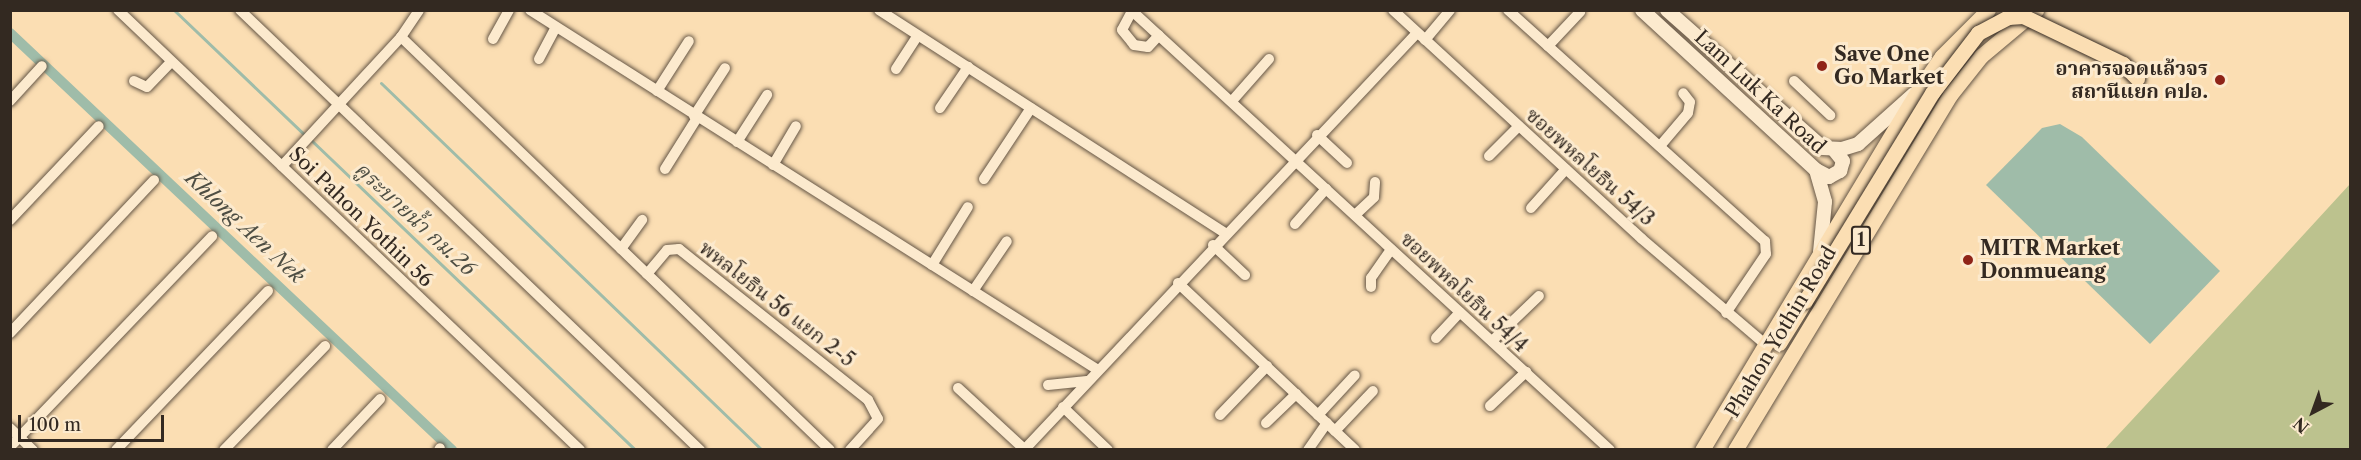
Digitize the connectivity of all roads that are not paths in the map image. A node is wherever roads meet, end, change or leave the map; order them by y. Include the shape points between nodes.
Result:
1 (118, 10) edge
2 (240, 10) edge
3 (419, 10) edge
4 (509, 10) edge
5 (530, 10) edge
6 (1393, 10) edge
7 (1450, 10) edge
8 (1509, 10) edge
9 (1642, 10) edge
10 (1668, 10) edge
11 (1988, 10) edge
12 (2037, 10) edge
13 (880, 11) edge
14 (1131, 11) edge
15 (1580, 12) dead end
16 (556, 27) junction
17 (918, 35) junction
18 (1159, 35) junction
19 (401, 37) junction
20 (1421, 37) junction
21 (493, 39) dead end
22 (689, 41) dead end
23 (1548, 46) junction
24 (539, 59) dead end
25 (1269, 59) dead end
26 (171, 62) junction
27 (42, 66) dead end
28 (968, 67) junction
29 (725, 68) dead end
30 (896, 69) dead end
31 (2137, 78) dead end
32 (134, 81) dead end
33 (1794, 81) dead end
34 (657, 91) junction
35 (1918, 91) junction
36 (1683, 93) dead end
37 (767, 95) dead end
38 (10, 101) edge
39 (1232, 101) junction
40 (339, 107) junction
41 (940, 108) dead end
42 (1031, 108) junction
43 (1830, 116) dead end
44 (696, 117) junction
45 (99, 126) dead end
46 (796, 126) dead end
47 (1519, 126) junction
48 (1317, 135) junction
49 (736, 142) junction
50 (1660, 146) junction
51 (1834, 150) junction
52 (1488, 156) dead end
53 (1295, 160) junction
54 (1347, 163) dead end
55 (773, 165) junction
56 (282, 166) junction
57 (665, 169) dead end
58 (1566, 169) junction
59 (1816, 170) junction
60 (984, 179) dead end
61 (154, 180) dead end
62 (1375, 182) dead end
63 (1326, 189) junction
64 (968, 207) dead end
65 (1531, 208) dead end
66 (1354, 215) junction
67 (10, 220) edge
68 (642, 220) dead end
69 (1295, 224) dead end
70 (1225, 233) junction
71 (212, 236) dead end
72 (1007, 241) dead end
73 (1213, 245) junction
74 (621, 249) junction
75 (1391, 249) junction
76 (1820, 252) junction
77 (932, 265) junction
78 (647, 274) junction
79 (1245, 275) dead end
80 (1178, 283) junction
81 (1371, 286) dead end
82 (268, 291) dead end
83 (973, 291) junction
84 (1539, 297) dead end
85 (1460, 312) junction
86 (1726, 313) junction
87 (10, 333) edge
88 (1436, 338) dead end
89 (1492, 341) junction
90 (1766, 345) junction
91 (325, 346) dead end
92 (1266, 366) junction
93 (1098, 369) junction
94 (1526, 372) junction
95 (1355, 375) dead end
96 (1087, 381) junction
97 (1048, 385) dead end
98 (1741, 386) junction
99 (958, 388) dead end
100 (1373, 391) dead end
101 (1296, 394) junction
102 (380, 399) dead end
103 (1491, 406) dead end
104 (1063, 407) junction
105 (1220, 415) dead end
106 (1318, 415) junction
107 (1266, 423) dead end
108 (1331, 427) junction
109 (10, 428) edge
110 (20, 437) junction
111 (10, 447) edge
112 (1024, 449) edge
113 (33, 450) edge
114 (116, 450) edge
115 (224, 450) edge
116 (332, 450) edge
117 (580, 450) edge
118 (700, 450) edge
119 (830, 450) edge
120 (850, 450) edge
121 (1108, 450) edge
122 (1308, 450) edge
123 (1355, 450) edge
124 (1610, 450) edge
125 (1702, 450) edge
126 (1735, 450) edge

1 - 26 street, Soi Pahon Yothin 56
2 - 40 street
3 - 19 street
4 - 21 street
5 - 16 street
6 - 20 street, ซอยพหลโยธิน 54/3
7 - 20 street
8 - 23 street
9 - 59 main road, Lam Luk Ka Road
10 - 51 main road, Lam Luk Ka Road via 1815,143
11 - 35 main road, Phahon Yothin Road / 1 via 1942,56
12 - 126 main road, Phahon Yothin Road / 1 via 1981,56 1943,105
13 - 17 street
14 - 18 street, ซอยพหลโยธิน 54/4
14 - 18 street via 1122,30 1134,45 1148,47
15 - 23 street
16 - 24 street
16 - 34 street
17 - 28 street
17 - 30 street
18 - 39 street, ซอยพหลโยธิน 54/4
19 - 40 street
19 - 74 street
20 - 47 street, ซอยพหลโยธิน 54/3
20 - 48 street
22 - 34 street
23 - 50 street
25 - 39 street
26 - 32 street via 147,87
26 - 56 street, Soi Pahon Yothin 56
27 - 38 street
28 - 41 street
28 - 42 street
29 - 44 street
31 - 98 main road, bridge via 2123,64 2023,16 2008,17 1978,33 1932,93 1775,349
33 - 43 street
34 - 44 street
35 - 51 main road, Lam Luk Ka Road via 1858,144
35 - 76 main road, Phahon Yothin Road / 1
36 - 50 street via 1690,102 1688,113
37 - 49 street
39 - 53 street, ซอยพหลโยธิน 54/4
40 - 56 street
40 - 118 street
42 - 60 street
42 - 70 street
44 - 49 street
44 - 57 street
45 - 67 street
46 - 55 street
47 - 52 street
47 - 58 street, ซอยพหลโยธิน 54/3
48 - 53 street
48 - 54 street
49 - 55 street
50 - 86 street via 1767,246 1766,254
51 - 59 main road via 1843,161 1840,171 1828,177
53 - 63 street, ซอยพหลโยธิน 54/4
53 - 70 street
55 - 77 street
56 - 117 street, Soi Pahon Yothin 56
58 - 65 street
58 - 86 street, ซอยพหลโยธิน 54/3
59 - 76 main road, Lam Luk Ka Road via 1826,202
61 - 87 street
62 - 66 street via 1374,197
63 - 66 street, ซอยพหลโยธิน 54/4
63 - 69 street
64 - 77 street
66 - 75 street, ซอยพหลโยธิน 54/4
68 - 74 street
70 - 73 street
71 - 110 street
72 - 83 street
73 - 79 street
73 - 80 street
74 - 78 street
75 - 81 street via 1371,278
75 - 85 street, ซอยพหลโยธิน 54/4
76 - 90 main road, Phahon Yothin Road / 1
77 - 83 street
78 - 119 street
78 - 120 street, พหลโยธิน 56 แยก 2-5 via 667,250 679,249 868,400 878,419
80 - 92 street
80 - 93 street
82 - 114 street
83 - 93 street
84 - 89 street
85 - 88 street
85 - 89 street, ซอยพหลโยธิน 54/4
86 - 90 street, ซอยพหลโยธิน 54/3
89 - 94 street, ซอยพหลโยธิน 54/4
90 - 98 main road, Phahon Yothin Road / 1
91 - 115 street
92 - 101 street
92 - 105 street
93 - 96 street
94 - 103 street
94 - 124 street, ซอยพหลโยธิน 54/4
95 - 106 street
96 - 97 street
96 - 104 street
98 - 125 main road, Phahon Yothin Road / 1
99 - 112 street
100 - 108 street
101 - 106 street
101 - 107 street
102 - 116 street
104 - 112 street
104 - 121 street
106 - 108 street
108 - 122 street
108 - 123 street
109 - 110 street
110 - 111 street
110 - 113 street

